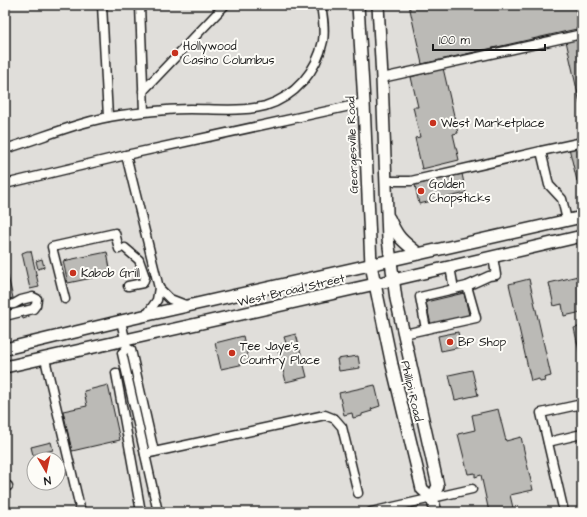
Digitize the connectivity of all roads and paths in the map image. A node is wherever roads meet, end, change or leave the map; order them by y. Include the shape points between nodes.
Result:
1 (102, 5) edge
2 (140, 5) edge
3 (225, 5) edge
4 (321, 5) edge
5 (358, 5) edge
6 (378, 5) edge
7 (582, 34) edge
8 (382, 78) junction
9 (143, 91) junction
10 (364, 103) junction
11 (144, 112) junction
12 (108, 117) junction
13 (578, 143) dead end
14 (5, 149) edge
15 (540, 151) junction
16 (126, 155) junction
17 (386, 181) junction
18 (5, 184) edge
19 (387, 213) junction
20 (582, 217) edge
21 (567, 220) junction
22 (582, 230) edge
23 (582, 236) edge
24 (512, 253) junction
25 (419, 254) junction
26 (494, 257) junction
27 (390, 260) junction
28 (371, 265) junction
29 (450, 267) junction
30 (393, 280) junction
31 (375, 284) junction
32 (128, 286) dead end
33 (467, 286) junction
34 (160, 288) junction
35 (454, 289) junction
36 (65, 299) dead end
37 (5, 305) edge
38 (188, 306) junction
39 (5, 316) edge
40 (146, 316) junction
41 (121, 321) junction
42 (426, 329) junction
43 (404, 334) junction
44 (126, 344) junction
45 (5, 349) edge
46 (45, 359) junction
47 (5, 367) edge
48 (116, 373) dead end
49 (582, 404) edge
50 (582, 434) edge
51 (548, 442) junction
52 (154, 452) junction
53 (145, 454) junction
54 (472, 489) dead end
55 (358, 493) dead end
56 (432, 498) junction
57 (81, 512) edge
58 (141, 512) edge
59 (158, 512) edge
60 (371, 512) edge
61 (436, 512) edge
62 (564, 512) edge

1 - 12 lane
2 - 9 lane
3 - 9 lane
4 - 11 lane via 324,21 318,56 310,73 282,99 266,106 250,108
5 - 10 main road, Georgesville Road
6 - 8 main road
7 - 8 lane
8 - 17 main road
9 - 11 lane
10 - 16 lane
10 - 28 main road, Georgesville Road
11 - 12 lane
12 - 14 lane via 75,125
13 - 15 lane
15 - 17 lane via 411,181
15 - 21 lane via 550,185 562,199
16 - 18 lane
16 - 34 lane
17 - 19 main road
19 - 25 main road via 402,241
19 - 27 main road
20 - 21 main road, West Broad Street
21 - 25 main road, West Broad Street
22 - 24 main road via 530,242
23 - 24 main road, West Broad Street
24 - 26 main road, West Broad Street
25 - 27 main road, West Broad Street
26 - 29 main road, West Broad Street
26 - 33 lane via 496,275
27 - 28 main road, West Broad Street
27 - 30 main road
28 - 31 main road, Georgesville Road
28 - 38 main road, West Broad Street
29 - 30 main road, West Broad Street
29 - 35 lane
30 - 31 main road, West Broad Street
30 - 43 main road, Phillipi Road
31 - 44 main road, West Broad Street
31 - 56 main road, Phillipi Road via 422,489
32 - 36 lane via 143,283 145,277 139,260 122,249 115,233 52,247
33 - 35 lane
33 - 42 lane via 476,318
34 - 38 lane via 170,299
34 - 40 lane via 157,300
35 - 42 lane via 420,297
37 - 39 lane via 33,297 37,299 33,308
38 - 40 main road, West Broad Street
40 - 41 main road, West Broad Street
41 - 44 lane
41 - 45 main road, West Broad Street
42 - 43 lane
43 - 56 main road, Phillipi Road via 438,486
44 - 46 main road, West Broad Street
44 - 52 lane via 132,350
44 - 53 lane via 122,352
46 - 47 main road, West Broad Street
46 - 57 lane
48 - 58 lane
49 - 51 lane via 541,413
50 - 51 lane
51 - 62 lane
52 - 53 lane
52 - 55 lane via 325,415 335,418 342,427
53 - 59 lane
54 - 56 lane
56 - 60 lane
56 - 61 main road, Phillipi Road

